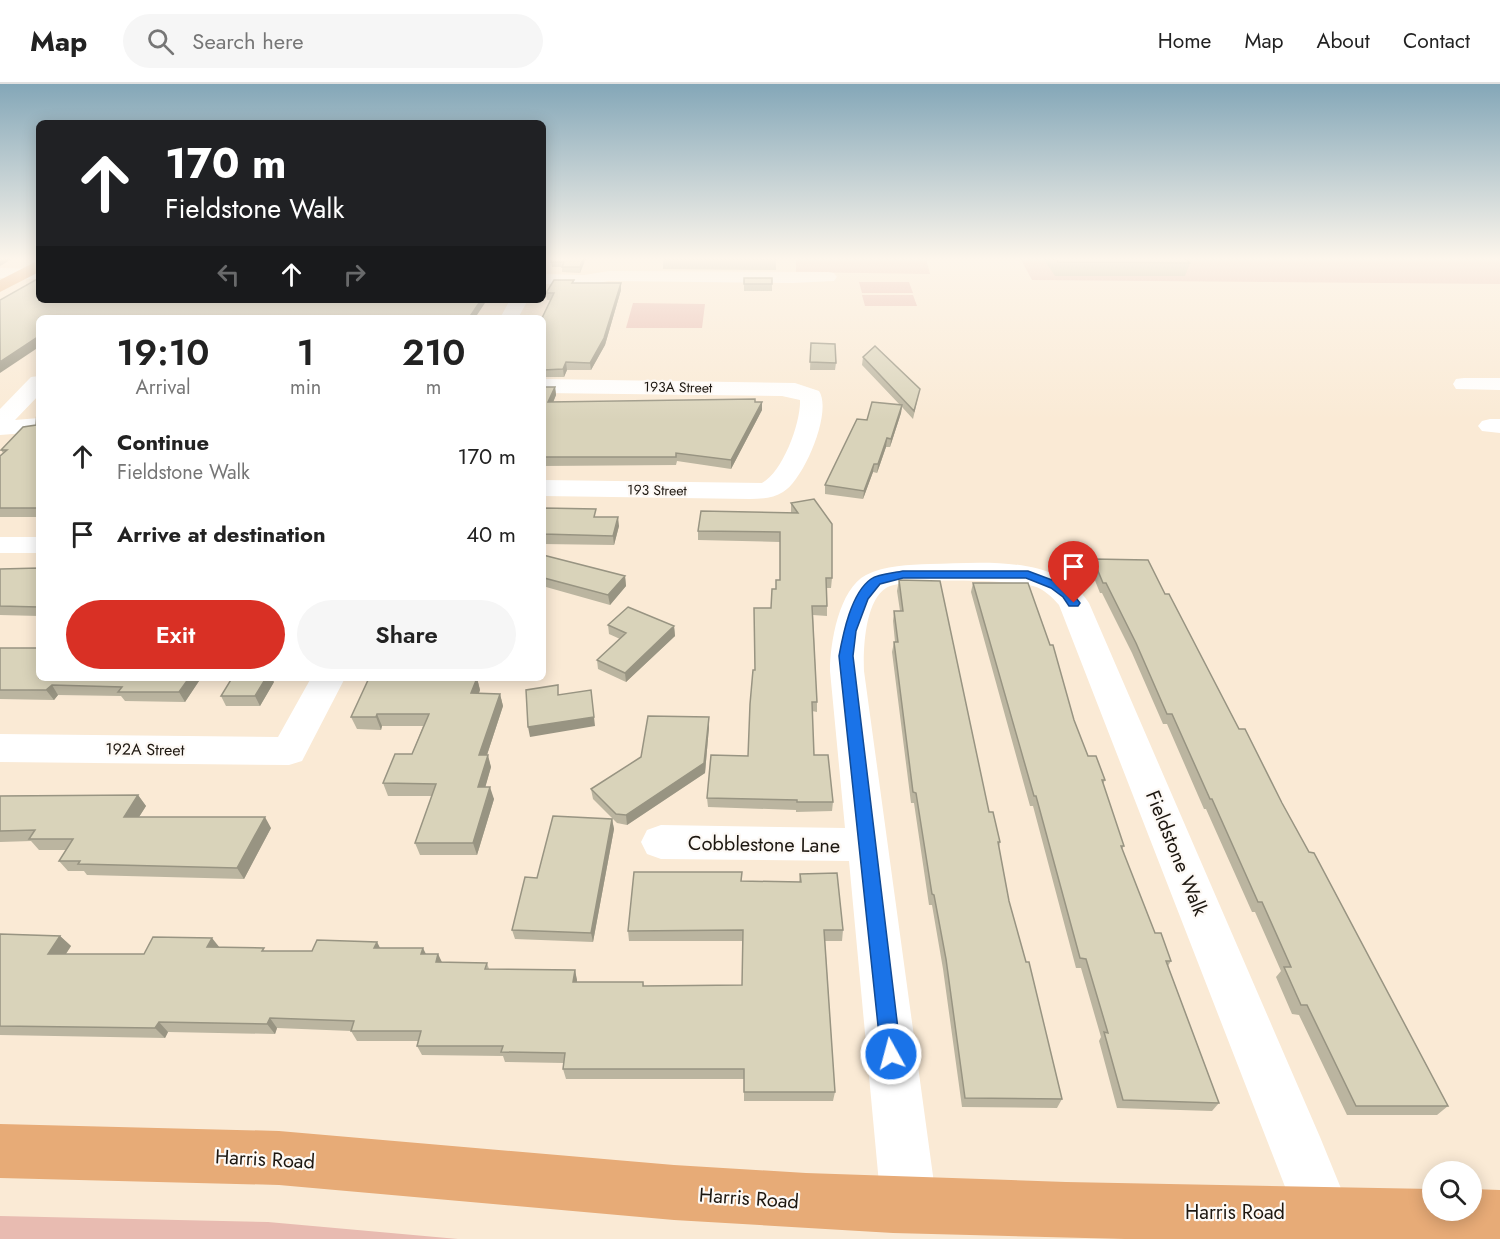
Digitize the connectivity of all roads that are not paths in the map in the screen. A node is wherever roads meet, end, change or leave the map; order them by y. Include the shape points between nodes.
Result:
1 (1464, 384) dead end
2 (1500, 384) edge
3 (36, 385) edge
4 (546, 386) edge
5 (0, 422) edge
6 (36, 425) edge
7 (0, 428) edge
8 (546, 488) edge
9 (770, 488) joint
10 (0, 544) edge
11 (36, 545) edge
12 (326, 681) edge
13 (0, 748) edge
14 (661, 843) dead end
15 (867, 845) junction
16 (0, 1151) edge
17 (909, 1205) junction
18 (1323, 1213) junction
19 (1500, 1218) edge

1 - 2 street
3 - 5 street
4 - 9 street, 193A Street via 782,389 811,396 812,411 800,447 782,479
6 - 7 street
8 - 9 street, 193 Street
10 - 11 street
12 - 13 street, 192A Street via 290,751
14 - 15 street, Cobblestone Lane
15 - 17 street, Fieldstone Walk
15 - 18 street, Fieldstone Walk via 846,664 850,631 862,599 876,582 903,574 1028,575 1067,594 1074,603
16 - 17 main road, Harris Road via 273,1158 723,1197
17 - 18 main road, Harris Road via 1063,1211
18 - 19 main road, Harris Road

